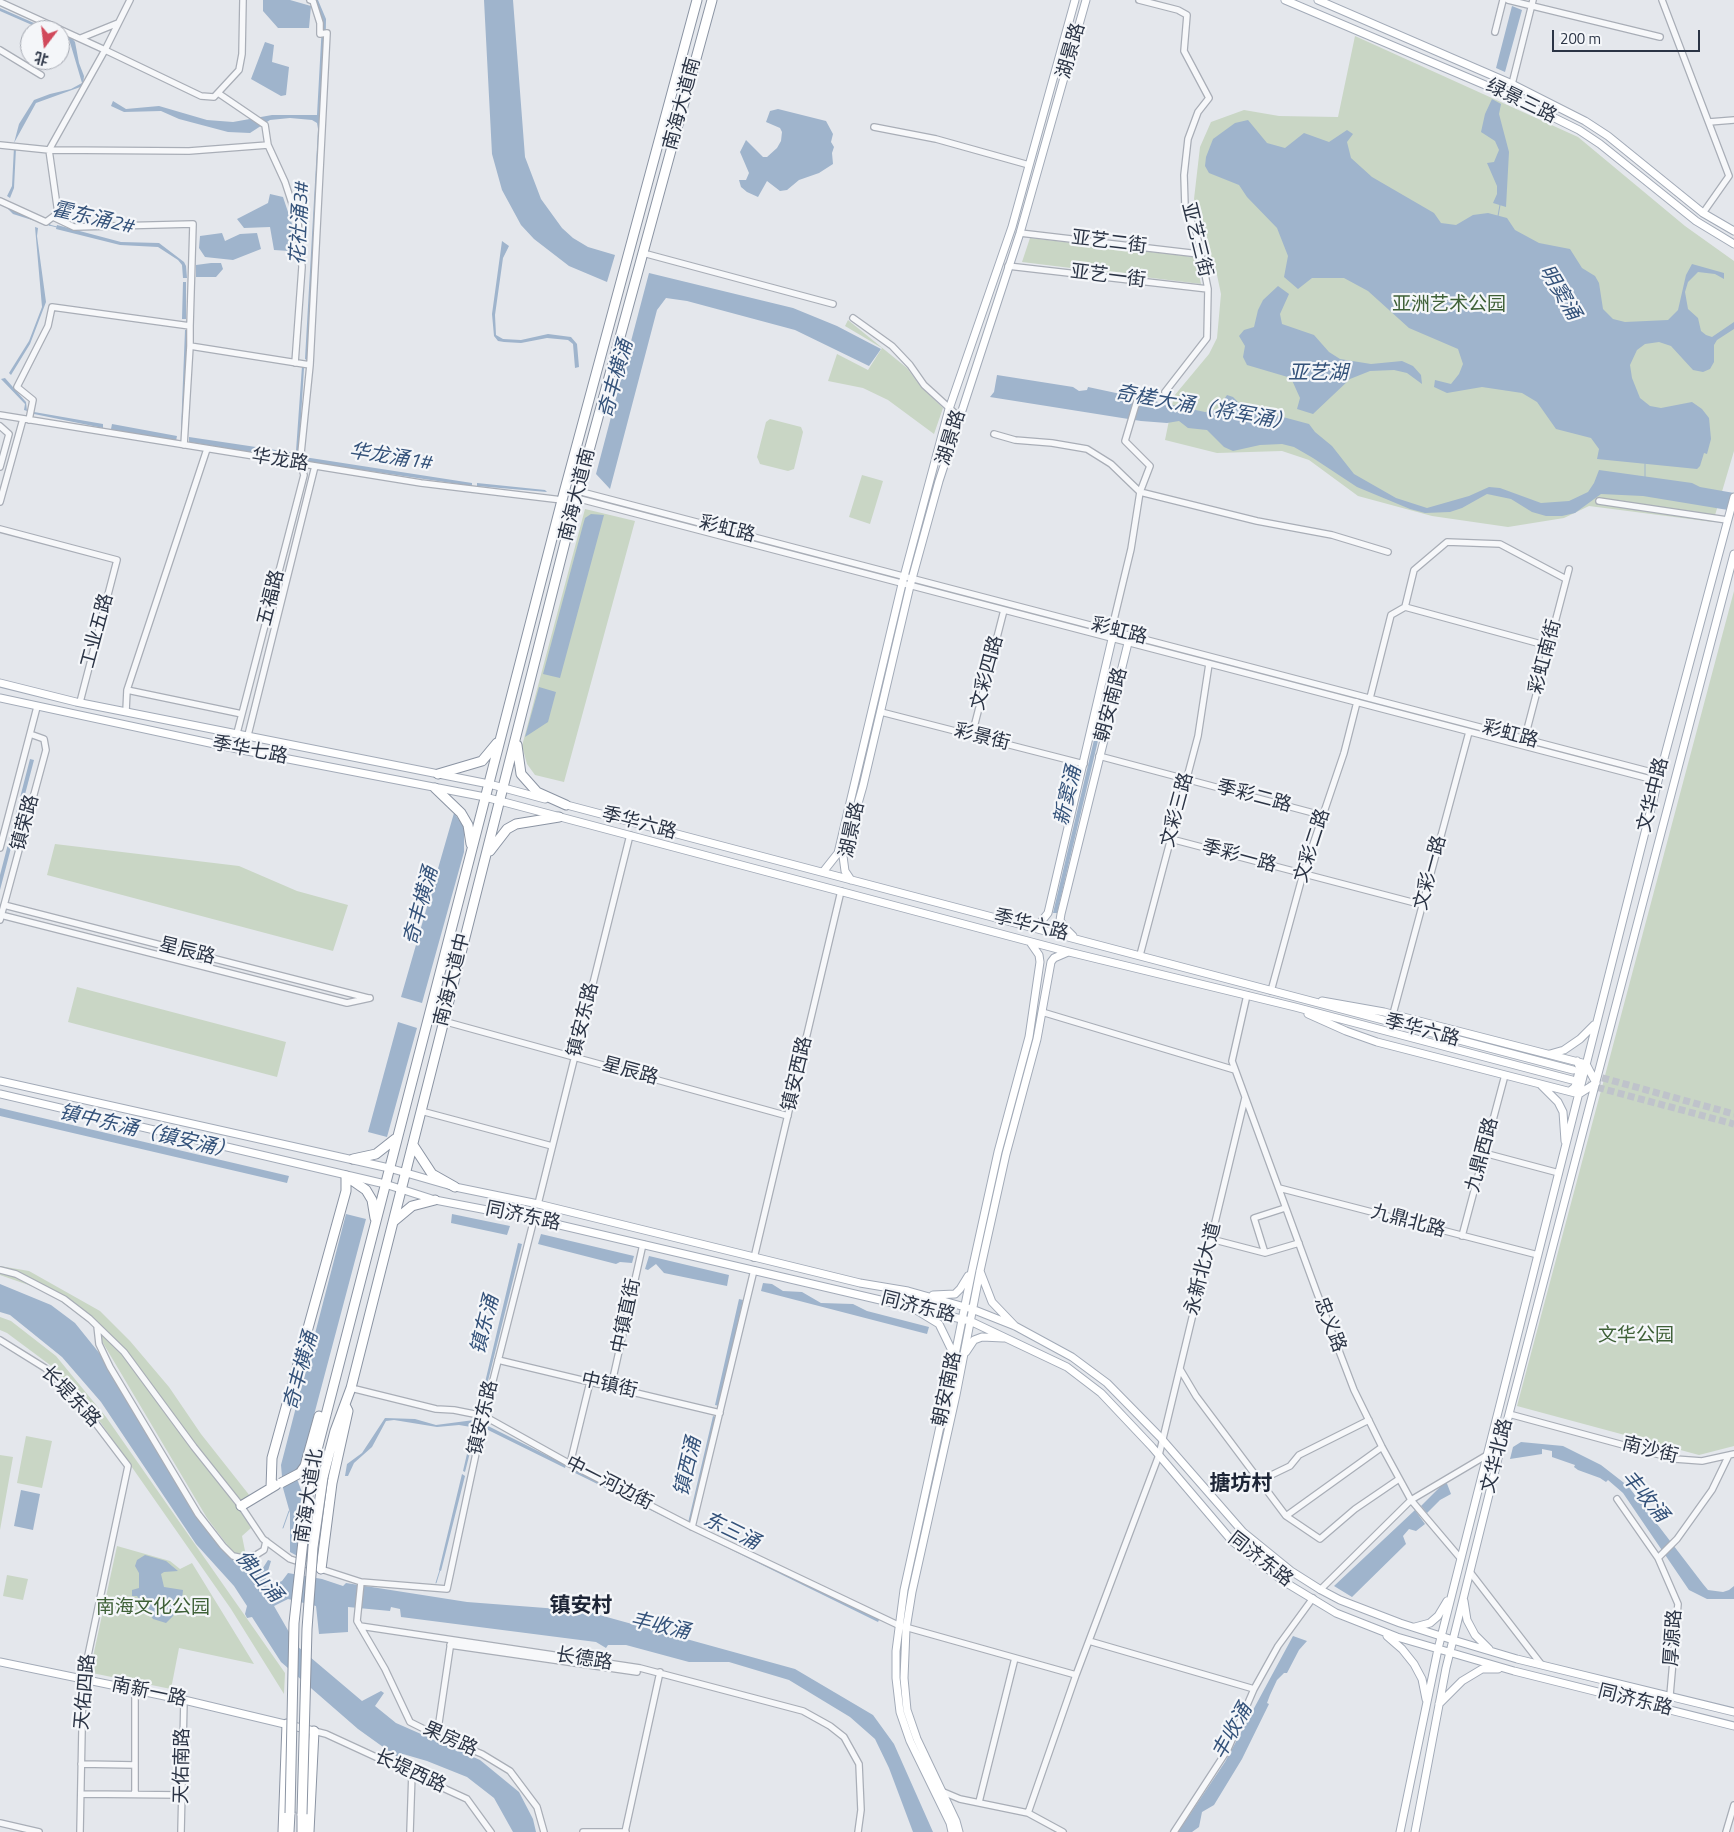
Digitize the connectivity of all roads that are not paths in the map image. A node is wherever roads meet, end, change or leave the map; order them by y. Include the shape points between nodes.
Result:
1 (130, 0) edge
2 (243, 0) edge
3 (310, 0) edge
4 (697, 0) edge
5 (712, 0) edge
6 (1075, 0) edge
7 (1086, 0) edge
8 (1139, 0) edge
9 (1285, 0) edge
10 (1318, 0) edge
11 (1503, 0) edge
12 (1508, 0) edge
13 (1662, 0) edge
14 (0, 2) edge
15 (1532, 3) edge
16 (118, 23) junction
17 (1495, 32) dead end
18 (1660, 37) dead end
19 (81, 38) junction
20 (0, 50) edge
21 (105, 50) junction
22 (41, 75) dead end
23 (1512, 84) junction
24 (218, 93) junction
25 (1734, 120) edge
26 (1708, 122) junction
27 (874, 127) dead end
28 (0, 145) edge
29 (268, 145) junction
30 (49, 150) junction
31 (1029, 165) junction
32 (0, 201) edge
33 (1703, 213) junction
34 (53, 217) junction
35 (1734, 231) edge
36 (1020, 233) junction
37 (1734, 244) edge
38 (643, 253) junction
39 (1199, 254) junction
40 (1008, 266) junction
41 (1208, 289) junction
42 (833, 304) dead end
43 (853, 318) dead end
44 (190, 326) junction
45 (190, 346) junction
46 (295, 363) junction
47 (306, 365) junction
48 (1165, 392) dead end
49 (1138, 396) dead end
50 (949, 408) junction
51 (0, 415) edge
52 (958, 416) junction
53 (26, 419) junction
54 (0, 426) edge
55 (994, 434) dead end
56 (184, 445) junction
57 (207, 449) junction
58 (300, 463) junction
59 (315, 466) junction
60 (0, 467) edge
61 (1140, 492) junction
62 (577, 495) junction
63 (1734, 497) edge
64 (562, 500) junction
65 (1599, 501) dead end
66 (0, 502) edge
67 (609, 503) junction
68 (1727, 520) junction
69 (0, 529) edge
70 (1388, 552) dead end
71 (1734, 554) edge
72 (1569, 569) dead end
73 (1566, 579) junction
74 (903, 580) junction
75 (911, 582) junction
76 (1405, 608) junction
77 (1004, 610) junction
78 (1114, 631) junction
79 (1112, 639) junction
80 (1128, 643) junction
81 (1540, 644) dead end
82 (1209, 664) junction
83 (0, 683) edge
84 (1102, 689) junction
85 (126, 690) junction
86 (1116, 690) junction
87 (0, 698) edge
88 (1370, 698) junction
89 (80, 702) junction
90 (1357, 702) junction
91 (37, 707) junction
92 (126, 711) junction
93 (880, 712) junction
94 (242, 714) junction
95 (1469, 732) junction
96 (238, 733) junction
97 (518, 733) junction
98 (30, 734) junction
99 (248, 735) junction
100 (972, 735) junction
101 (501, 736) junction
102 (1523, 742) junction
103 (1099, 756) junction
104 (1084, 764) junction
105 (438, 774) junction
106 (1658, 778) junction
107 (1186, 779) junction
108 (489, 784) junction
109 (435, 788) junction
110 (504, 788) junction
111 (485, 798) junction
112 (500, 801) junction
113 (566, 805) junction
114 (1321, 815) junction
115 (559, 817) junction
116 (630, 835) junction
117 (1171, 839) junction
118 (0, 848) edge
119 (471, 855) junction
120 (485, 859) junction
121 (823, 872) junction
122 (1303, 874) junction
123 (851, 880) junction
124 (841, 891) junction
125 (1423, 904) junction
126 (4, 905) junction
127 (1049, 910) junction
128 (1061, 914) junction
129 (1, 918) edge
130 (454, 918) junction
131 (467, 925) junction
132 (1037, 927) junction
133 (1076, 938) junction
134 (1030, 942) junction
135 (1069, 952) junction
136 (1140, 955) junction
137 (1271, 991) junction
138 (1247, 995) junction
139 (1296, 998) junction
140 (1295, 1007) junction
141 (1042, 1012) junction
142 (1599, 1013) junction
143 (1393, 1014) junction
144 (443, 1021) junction
145 (1549, 1054) junction
146 (574, 1057) junction
147 (1577, 1062) junction
148 (1586, 1064) junction
149 (1235, 1070) junction
150 (1573, 1070) dead end
151 (1505, 1074) junction
152 (1572, 1080) tunnel mouth
153 (0, 1081) edge
154 (1539, 1083) junction
155 (1596, 1083) junction
156 (1570, 1091) junction
157 (0, 1094) edge
158 (1579, 1094) junction
159 (1246, 1098) junction
160 (421, 1111) junction
161 (788, 1116) junction
162 (397, 1137) junction
163 (413, 1145) junction
164 (552, 1146) junction
165 (1566, 1148) junction
166 (1484, 1153) junction
167 (353, 1160) junction
168 (389, 1168) junction
169 (406, 1173) junction
170 (1559, 1173) junction
171 (346, 1176) junction
172 (385, 1184) junction
173 (455, 1187) junction
174 (1279, 1188) junction
175 (402, 1190) junction
176 (435, 1200) junction
177 (538, 1204) junction
178 (1285, 1208) junction
179 (534, 1219) junction
180 (375, 1221) junction
181 (393, 1221) junction
182 (1462, 1236) junction
183 (1211, 1239) junction
184 (1299, 1243) junction
185 (643, 1244) junction
186 (1265, 1253) junction
187 (1538, 1255) junction
188 (754, 1258) junction
189 (0, 1270) edge
190 (754, 1270) junction
191 (972, 1270) junction
192 (980, 1271) junction
193 (920, 1294) junction
194 (904, 1305) junction
195 (964, 1306) junction
196 (972, 1309) junction
197 (962, 1318) junction
198 (970, 1321) junction
199 (97, 1326) junction
200 (1016, 1326) junction
201 (1008, 1338) junction
202 (0, 1340) edge
203 (958, 1358) junction
204 (498, 1360) junction
205 (1180, 1369) junction
206 (334, 1382) junction
207 (590, 1382) junction
208 (611, 1387) junction
209 (351, 1388) junction
210 (345, 1404) junction
211 (720, 1413) junction
212 (1508, 1414) junction
213 (484, 1416) junction
214 (1369, 1420) junction
215 (1163, 1441) junction
216 (1382, 1447) junction
217 (1734, 1454) edge
218 (1159, 1455) junction
219 (1487, 1455) junction
220 (1728, 1457) junction
221 (570, 1464) junction
222 (128, 1466) joint
223 (1399, 1479) junction
224 (1259, 1481) junction
225 (271, 1488) junction
226 (1617, 1499) dead end
227 (1412, 1501) junction
228 (241, 1506) junction
229 (1286, 1516) junction
230 (692, 1527) junction
231 (266, 1541) junction
232 (1658, 1558) junction
233 (1460, 1559) junction
234 (321, 1569) junction
235 (1470, 1572) junction
236 (361, 1582) junction
237 (1320, 1590) junction
238 (1452, 1594) junction
239 (1463, 1597) junction
240 (1313, 1599) junction
241 (898, 1625) junction
242 (360, 1626) junction
243 (1414, 1628) junction
244 (906, 1629) junction
245 (1381, 1631) junction
246 (1441, 1636) junction
247 (1453, 1640) junction
248 (1089, 1641) junction
249 (451, 1642) junction
250 (1438, 1649) junction
251 (1491, 1651) junction
252 (1450, 1653) junction
253 (1014, 1658) junction
254 (0, 1662) edge
255 (1541, 1664) junction
256 (1505, 1669) junction
257 (661, 1674) junction
258 (1076, 1674) junction
259 (83, 1679) junction
260 (1254, 1689) junction
261 (135, 1690) junction
262 (1670, 1696) junction
263 (184, 1700) junction
264 (1427, 1702) junction
265 (1439, 1704) junction
266 (1734, 1712) edge
267 (287, 1724) junction
268 (1734, 1726) edge
269 (314, 1731) junction
270 (437, 1736) junction
271 (81, 1764) junction
272 (135, 1765) junction
273 (412, 1772) junction
274 (941, 1791) junction
275 (81, 1794) junction
276 (135, 1794) junction
277 (182, 1795) junction
278 (979, 1802) junction
279 (1734, 1805) edge
280 (1028, 1813) junction
281 (0, 1823) edge
282 (39, 1832) edge
283 (80, 1832) edge
284 (181, 1832) edge
285 (283, 1832) edge
286 (289, 1832) edge
287 (302, 1832) edge
288 (309, 1832) edge
289 (410, 1832) edge
290 (491, 1832) edge
291 (544, 1832) edge
292 (583, 1832) edge
293 (626, 1832) edge
294 (858, 1832) edge
295 (952, 1832) edge
296 (959, 1832) edge
297 (1063, 1832) edge
298 (1174, 1832) edge
299 (1400, 1832) edge
300 (1415, 1832) edge
301 (1726, 1832) edge

1 - 16 street
2 - 24 street via 239,70
3 - 47 street, 五福路 via 320,23 320,34 324,33
4 - 64 highway, 南海大道南
5 - 38 highway, 南海大道南
6 - 31 main road, 湖景路
7 - 36 main road, 湖景路
8 - 39 street, 亚艺三街 via 1178,10 1187,16 1184,51 1209,98 1198,112 1188,139 1184,175 1185,206 1197,235
9 - 37 main road, 绿景三路 via 1504,93 1579,130 1696,221
10 - 23 main road, 绿景三路
11 - 17 street
12 - 15 street
13 - 26 street
14 - 19 street
15 - 18 street
15 - 23 street
16 - 19 street
16 - 21 street
19 - 21 street
20 - 22 street
21 - 24 street via 201,96 214,97
21 - 30 street
23 - 33 main road, 绿景三路 via 1608,136
24 - 29 street via 264,125
25 - 26 street
26 - 33 street via 1729,176
27 - 31 street via 936,139
28 - 30 street
29 - 30 street via 189,152
29 - 46 street via 298,222 302,267
30 - 34 street via 58,213
31 - 50 main road, 湖景路 via 1012,227
32 - 34 street via 46,222
33 - 35 main road, 绿景三路
34 - 44 street via 74,227 193,224
36 - 39 street, 亚艺二街
36 - 40 main road, 湖景路
38 - 42 street
38 - 62 highway, 南海大道南
39 - 41 street, 亚艺三街
40 - 41 street, 亚艺一街
40 - 52 main road, 湖景路
41 - 48 street, 亚艺三街 via 1206,338
43 - 50 street via 892,346 924,385
44 - 45 street
44 - 53 street via 52,307 48,326 17,387 33,400
45 - 46 street
45 - 56 street
46 - 47 street
47 - 58 street, 五福路
49 - 61 street via 1125,441 1150,466
50 - 52 street
50 - 74 main road, 湖景路
51 - 53 street, 华龙路
52 - 75 main road, 湖景路
53 - 56 street, 华龙路
53 - 66 street
54 - 60 street via 9,434
55 - 61 street via 1014,440 1087,449 1112,464
56 - 57 street, 华龙路
57 - 58 street, 华龙路
57 - 85 street
58 - 59 street, 华龙路
58 - 94 street, 五福路 via 304,475
59 - 64 street, 华龙路
59 - 99 street, 五福路
61 - 70 street via 1257,521 1332,535
61 - 78 street via 1132,550
62 - 67 street, 彩虹路 via 587,501
62 - 67 street, 彩虹路 via 589,494
62 - 97 highway, 南海大道南
63 - 68 main road, 文华中路
64 - 101 highway, 南海大道南
65 - 68 street
67 - 74 street, 彩虹路
68 - 106 main road, 文华中路
69 - 89 street, 工业五路 via 117,560
71 - 155 main road, 文华中路
72 - 73 street, 彩虹南街
73 - 76 street via 1500,544 1447,542 1414,570
73 - 102 street, 彩虹南街
74 - 75 street, 彩虹路
74 - 121 main road, 湖景路 via 838,853
75 - 77 street, 彩虹路
75 - 78 street, 彩虹路
75 - 93 main road, 湖景路
76 - 81 street
76 - 88 street via 1391,615
77 - 79 street, 彩虹路
77 - 100 street, 文彩四路
78 - 79 street
78 - 80 street
78 - 88 street, 彩虹路
79 - 80 street, 彩虹路
79 - 84 main road, 朝安南路
80 - 82 street, 彩虹路
80 - 86 main road, 朝安南路
82 - 90 street, 彩虹路
82 - 107 street, 文彩三路 via 1198,736
83 - 89 main road, 季华七路
84 - 86 main road via 1109,681 1113,682
84 - 104 main road, 朝安南路
85 - 92 street
85 - 94 street
86 - 103 main road, 朝安南路
87 - 91 main road, 季华七路
88 - 102 street, 彩虹路
89 - 92 main road, 季华七路
90 - 95 street, 彩虹路
90 - 114 street, 文彩二路 via 1344,753
91 - 98 street, 镇荣路
91 - 109 main road, 季华七路
92 - 96 main road, 季华七路
93 - 100 street, 彩景街
93 - 123 main road, 湖景路 via 843,856 845,871
94 - 96 street, 五福路
95 - 102 street, 彩虹路
95 - 125 street, 文彩一路
96 - 99 main road, 季华七路
97 - 110 highway, 南海大道南
97 - 113 highway via 517,756 521,774 537,792
98 - 118 street, 镇荣路
98 - 126 street, 镇荣路 via 44,739 46,750
99 - 105 main road, 季华七路
100 - 104 street, 彩景街
101 - 105 highway via 482,761
101 - 108 highway, 南海大道南
102 - 106 street, 彩虹路
103 - 107 street, 季彩二路
103 - 128 main road, 朝安南路
104 - 127 main road, 朝安南路
105 - 108 main road, 季华七路
106 - 142 main road, 文华中路
107 - 114 street, 季彩二路
107 - 117 street, 文彩三路
108 - 110 main road, 季华六路
108 - 111 highway, 南海大道中
109 - 111 main road, 季华七路
109 - 119 highway via 461,813 468,825
110 - 112 highway, 南海大道中
110 - 113 main road, 季华六路
111 - 112 main road, 季华七路
111 - 119 highway, 南海大道中
112 - 115 main road, 季华六路
112 - 120 highway, 南海大道中
113 - 121 main road, 季华六路
114 - 122 street, 文彩二路
115 - 116 main road, 季华六路
115 - 120 highway via 516,824 507,829
116 - 124 main road, 季华六路
116 - 146 street, 镇安东路
117 - 122 street, 季彩一路
117 - 136 street, 文彩三路
119 - 130 highway, 南海大道中
120 - 131 highway, 南海大道中
121 - 123 main road, 季华六路
122 - 125 street, 季彩一路
122 - 137 street, 文彩二路
123 - 132 main road, 季华六路
124 - 134 main road, 季华六路
124 - 161 street, 镇安西路
125 - 143 street, 文彩一路
126 - 129 street, 镇荣路
126 - 129 street, 星辰路 via 370,998 347,1003
127 - 128 main road via 1052,920
127 - 132 main road, 朝安南路
128 - 133 main road via 1064,927
130 - 131 highway
130 - 162 highway, 南海大道中
131 - 144 highway, 南海大道中
132 - 133 main road, 季华六路
133 - 136 main road, 季华六路
134 - 135 main road, 季华六路
134 - 191 main road, 朝安南路 via 1040,962 1032,1020
135 - 138 main road, 季华六路
135 - 141 main road, 朝安南路 via 1051,962
136 - 137 main road, 季华六路
137 - 139 main road, 季华六路
138 - 140 main road, 季华六路
138 - 149 street, 忠义路 via 1232,1061
139 - 143 main road
139 - 150 main road, 季华六路
140 - 151 main road via 1362,1037
140 - 152 main road, 季华六路
141 - 149 street
141 - 192 main road, 朝安南路
142 - 145 main road via 1592,1029 1580,1039 1564,1050
142 - 148 main road, 文华中路
143 - 145 main road
144 - 146 street, 星辰路
144 - 160 highway, 南海大道中
145 - 147 main road
146 - 161 street, 星辰路
146 - 164 street, 镇安东路
147 - 148 main road
147 - 156 main road via 1580,1068 1575,1087
148 - 155 main road
148 - 158 main road, 文华中路
149 - 159 street, 忠义路
151 - 154 main road
151 - 166 street, 九鼎西路
153 - 167 main road, 同济东路
154 - 156 main road
154 - 165 main road via 1558,1102
155 - 158 main road
155 - 212 main road, 文华北路
156 - 158 main road
157 - 171 main road, 同济东路
158 - 165 main road, 文华北路
159 - 174 street, 忠义路
159 - 183 street, 永新北大道
160 - 163 highway, 南海大道中
160 - 164 street
161 - 188 street, 镇安西路
162 - 167 highway via 376,1154
162 - 168 highway, 南海大道中
163 - 169 highway, 南海大道中
163 - 173 highway via 432,1174
164 - 177 street, 镇安东路
165 - 170 main road, 文华北路
166 - 170 street
166 - 182 street, 九鼎西路
167 - 168 main road, 同济东路
168 - 169 main road, 同济东路
168 - 172 highway, 南海大道北
169 - 173 main road, 同济东路
169 - 175 highway, 南海大道北
170 - 187 main road, 文华北路
171 - 172 main road, 同济东路
171 - 180 highway via 366,1190 372,1200
171 - 225 highway via 346,1191 272,1458
172 - 175 main road, 同济东路
172 - 180 highway, 南海大道北
173 - 177 main road, 同济东路
174 - 178 street, 忠义路
174 - 182 street, 九鼎北路
175 - 176 main road, 同济东路
175 - 181 highway, 南海大道北
176 - 179 main road, 同济东路
176 - 181 highway via 412,1206
177 - 188 main road, 同济东路
178 - 184 street, 忠义路
178 - 186 street via 1254,1218
179 - 185 main road, 同济东路
179 - 204 street, 镇安东路
180 - 206 highway, 南海大道北
181 - 209 highway, 南海大道北
182 - 187 street, 九鼎北路
183 - 186 street
183 - 205 street, 永新北大道
184 - 186 street
184 - 214 street, 忠义路 via 1354,1390
185 - 190 main road, 同济东路
185 - 208 street, 中镇直街
187 - 219 main road, 文华北路
188 - 193 main road, 同济东路
189 - 199 street via 16,1274 57,1295
190 - 194 main road, 同济东路
190 - 211 street
191 - 193 main road via 955,1294
191 - 195 main road, 朝安南路
192 - 196 main road, 朝安南路
192 - 200 main road via 992,1302
193 - 195 main road, 同济东路
194 - 197 main road, 同济东路
194 - 203 main road via 939,1324
195 - 196 main road, 同济东路
195 - 197 main road, 朝安南路
196 - 198 main road, 朝安南路
196 - 200 main road, 同济东路
197 - 198 main road, 同济东路
197 - 203 main road, 朝安南路
198 - 201 main road, 同济东路
198 - 203 main road, 朝安南路
199 - 228 street via 124,1352
199 - 231 street via 99,1344 110,1367 198,1514 223,1546 233,1556 242,1558 264,1550
200 - 215 main road, 同济东路 via 1072,1357 1107,1384
201 - 203 main road via 982,1337 974,1340
201 - 218 main road, 同济东路 via 1067,1367 1101,1393
202 - 222 street, 长堤东路 via 45,1368 81,1404
203 - 241 main road, 朝安南路
203 - 244 main road, 朝安南路 via 956,1395
204 - 207 street, 中镇街
204 - 213 street, 镇安东路
205 - 215 street, 永新北大道
205 - 224 street
206 - 225 highway, bridge via 326,1391 305,1466 300,1473
206 - 286 highway, 南海大道北, bridge via 310,1477 294,1623
207 - 208 street, 中镇街
207 - 221 street
208 - 211 street, 中镇街
209 - 210 highway, 南海大道北
209 - 213 street, 中一河边街 via 436,1409
210 - 234 highway via 348,1411 332,1483
210 - 287 highway, 南海大道北, bridge via 334,1431 323,1478 313,1547 307,1629
211 - 230 street
212 - 220 street, 南沙街 via 1675,1459 1702,1461
212 - 235 main road, 文华北路
213 - 221 street, 中一河边街
213 - 236 street, 镇安东路 via 447,1589
214 - 216 street, 忠义路
214 - 224 street via 1299,1455 1290,1466
215 - 218 street, 永新北大道
215 - 237 main road, 同济东路 via 1242,1532
216 - 223 street, 忠义路
216 - 229 street
217 - 220 street, 南沙街
218 - 240 main road, 同济东路 via 1232,1541 1283,1581
218 - 248 street, 永新北大道
219 - 227 street
219 - 233 main road, 文华北路
220 - 232 street via 1712,1490
221 - 230 street, 中一河边街
222 - 259 street, 天佑四路
223 - 227 street, 忠义路
223 - 229 street via 1355,1509 1320,1539
224 - 229 street
225 - 228 highway
226 - 232 street, 厚源路
227 - 233 street, 忠义路
227 - 237 street
228 - 231 street
230 - 241 street, 中一河边街
231 - 234 street via 290,1560
232 - 262 street, 厚源路 via 1678,1604
233 - 238 main road, 文华北路
234 - 236 street
235 - 239 main road, 文华北路
235 - 255 street
236 - 242 street, 果房路 via 357,1620
237 - 243 main road, 同济东路
238 - 243 main road via 1434,1620
238 - 246 main road, 文华北路
239 - 247 main road, 文华北路
239 - 251 main road via 1467,1620 1475,1635
240 - 245 main road, 同济东路
240 - 260 street via 1278,1646
241 - 244 street, 中一河边街
241 - 295 main road, 朝安南路 via 896,1678 900,1712
242 - 249 street, 长德路
242 - 270 street, 果房路 via 410,1722
243 - 246 main road, 同济东路
244 - 253 street, 中一河边街
244 - 274 main road, 朝安南路 via 904,1678 908,1710 917,1739
245 - 250 main road, 同济东路
245 - 264 main road via 1414,1664
246 - 247 main road, 同济东路
246 - 250 main road, 文华北路
247 - 251 main road, 同济东路
247 - 252 main road, 文华北路
248 - 258 street, 永新北大道
248 - 260 street
249 - 257 street, 长德路
249 - 270 street
250 - 252 main road, 同济东路
250 - 264 main road, 文华北路
251 - 255 main road, 同济东路
252 - 256 main road, 同济东路
252 - 265 main road, 文华北路
253 - 258 street, 中一河边街
253 - 278 street
254 - 259 main road, 南新一路
255 - 262 main road, 同济东路
256 - 265 main road via 1482,1669 1462,1680
256 - 268 main road, 同济东路
257 - 293 street
257 - 294 street, 长德路 via 803,1711 844,1737 860,1764
258 - 280 street, 永新北大道
259 - 261 main road, 南新一路
259 - 271 street, 天佑四路
260 - 298 street via 1228,1749
261 - 263 main road, 南新一路
261 - 272 street
262 - 266 main road, 同济东路
263 - 267 main road, 南新一路
263 - 277 street, 天佑南路
264 - 299 main road, 文华北路
265 - 300 main road, 文华北路
267 - 269 main road, 南新一路
267 - 285 highway
269 - 273 street, 长堤西路
269 - 288 highway
270 - 291 street, 果房路 via 482,1754 510,1771 537,1808
271 - 272 street
271 - 275 street, 天佑四路
272 - 276 street
273 - 289 street
273 - 290 street, 长堤西路 via 467,1799
274 - 278 street
274 - 296 main road, 朝安南路
275 - 276 street
275 - 283 street, 天佑四路
276 - 277 street
277 - 284 street, 天佑南路
278 - 280 street
279 - 301 street
280 - 297 street
281 - 282 street
292 - 293 street

